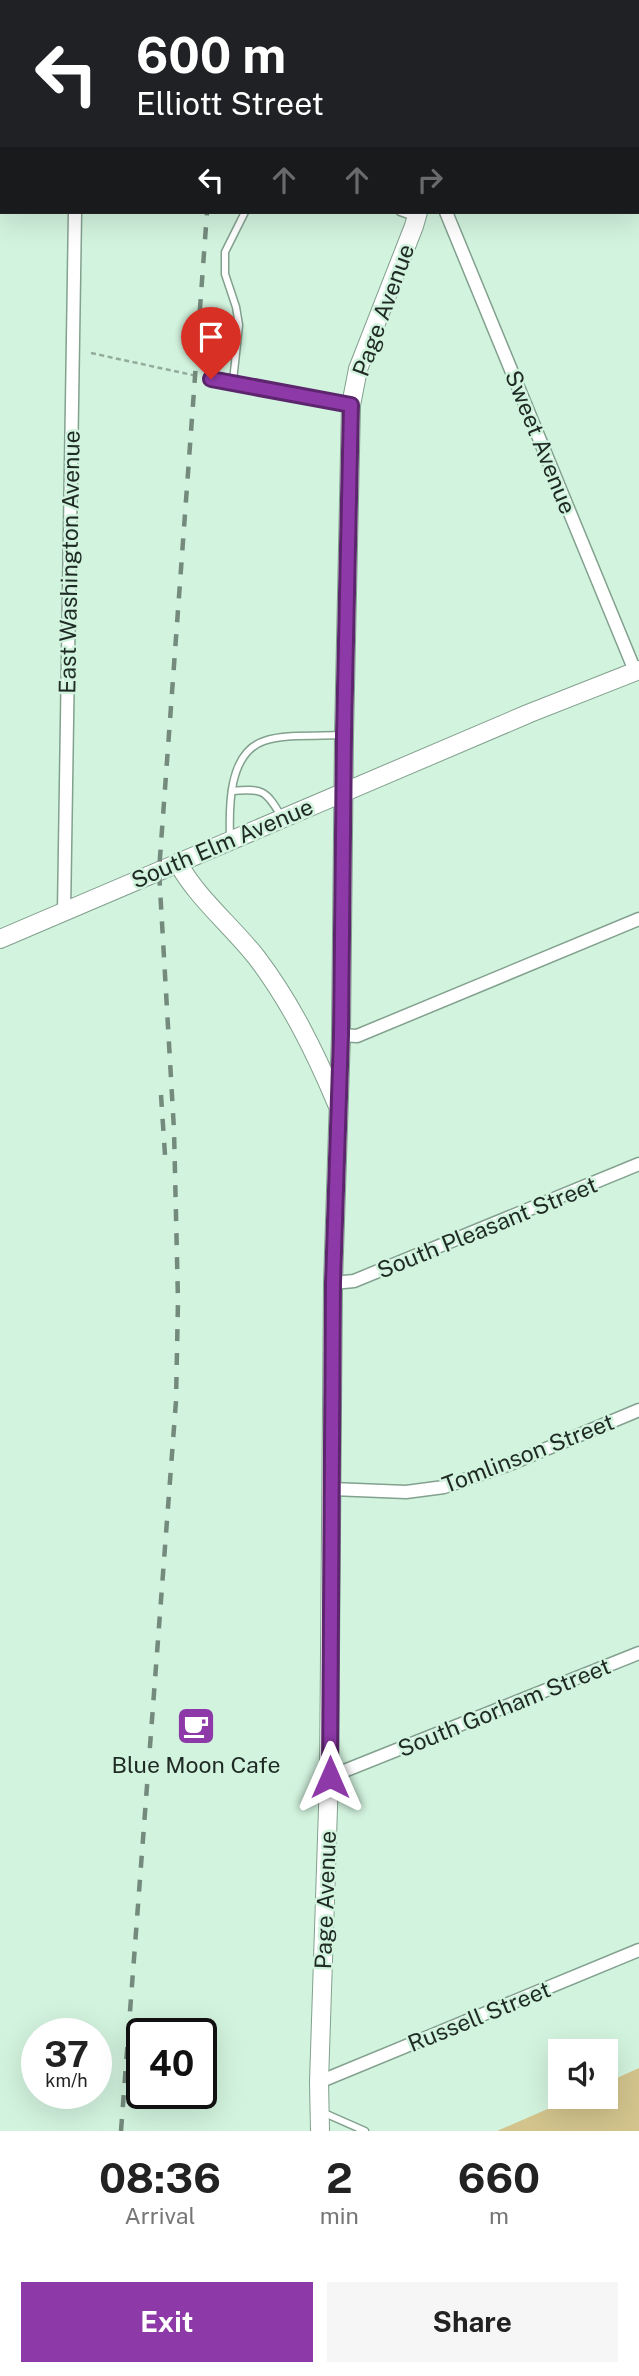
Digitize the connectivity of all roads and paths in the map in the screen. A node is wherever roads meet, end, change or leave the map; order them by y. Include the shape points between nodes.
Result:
1 (75, 214) edge
2 (244, 214) edge
3 (411, 214) edge
4 (447, 214) edge
5 (91, 354) dead end
6 (211, 379) joint
7 (233, 384) junction
8 (351, 405) junction
9 (637, 671) edge
10 (344, 735) junction
11 (232, 791) junction
12 (344, 791) junction
13 (282, 818) junction
14 (230, 841) junction
15 (178, 863) junction
16 (64, 912) junction
17 (639, 919) edge
18 (0, 939) edge
19 (341, 1035) junction
20 (339, 1109) junction
21 (639, 1164) edge
22 (333, 1283) junction
23 (639, 1410) edge
24 (332, 1489) junction
25 (639, 1653) edge
26 (330, 1777) junction
27 (639, 1950) edge
28 (319, 2082) junction
29 (320, 2112) junction
30 (320, 2131) edge
31 (365, 2131) edge

1 - 16 street, East Washington Avenue
2 - 7 lane via 225,252 225,274 239,325
3 - 8 street, Page Avenue via 414,226 358,369
4 - 9 street, Sweet Avenue
5 - 6 path
6 - 7 street
7 - 8 street
8 - 10 street, Page Avenue
9 - 12 street, South Elm Avenue
10 - 11 lane via 265,740 238,767
10 - 12 street, Page Avenue
11 - 13 lane via 255,789 270,796
11 - 14 lane
12 - 13 street, South Elm Avenue
12 - 19 street, Page Avenue
13 - 14 street, South Elm Avenue
14 - 15 street, South Elm Avenue
15 - 16 street, South Elm Avenue
15 - 20 street via 187,880 232,928 281,992 314,1049
16 - 18 street, South Elm Avenue
17 - 19 street via 357,1036
19 - 20 street, Page Avenue
20 - 22 street, Page Avenue
21 - 22 street, South Pleasant Street via 354,1281
22 - 24 street, Page Avenue
23 - 24 street, Tomlinson Street via 444,1487 407,1492
24 - 26 street, Page Avenue
25 - 26 street, South Gorham Street
26 - 28 street, Page Avenue
27 - 28 street, Russell Street
28 - 29 street, Page Avenue
29 - 30 street, Page Avenue
29 - 31 lane

